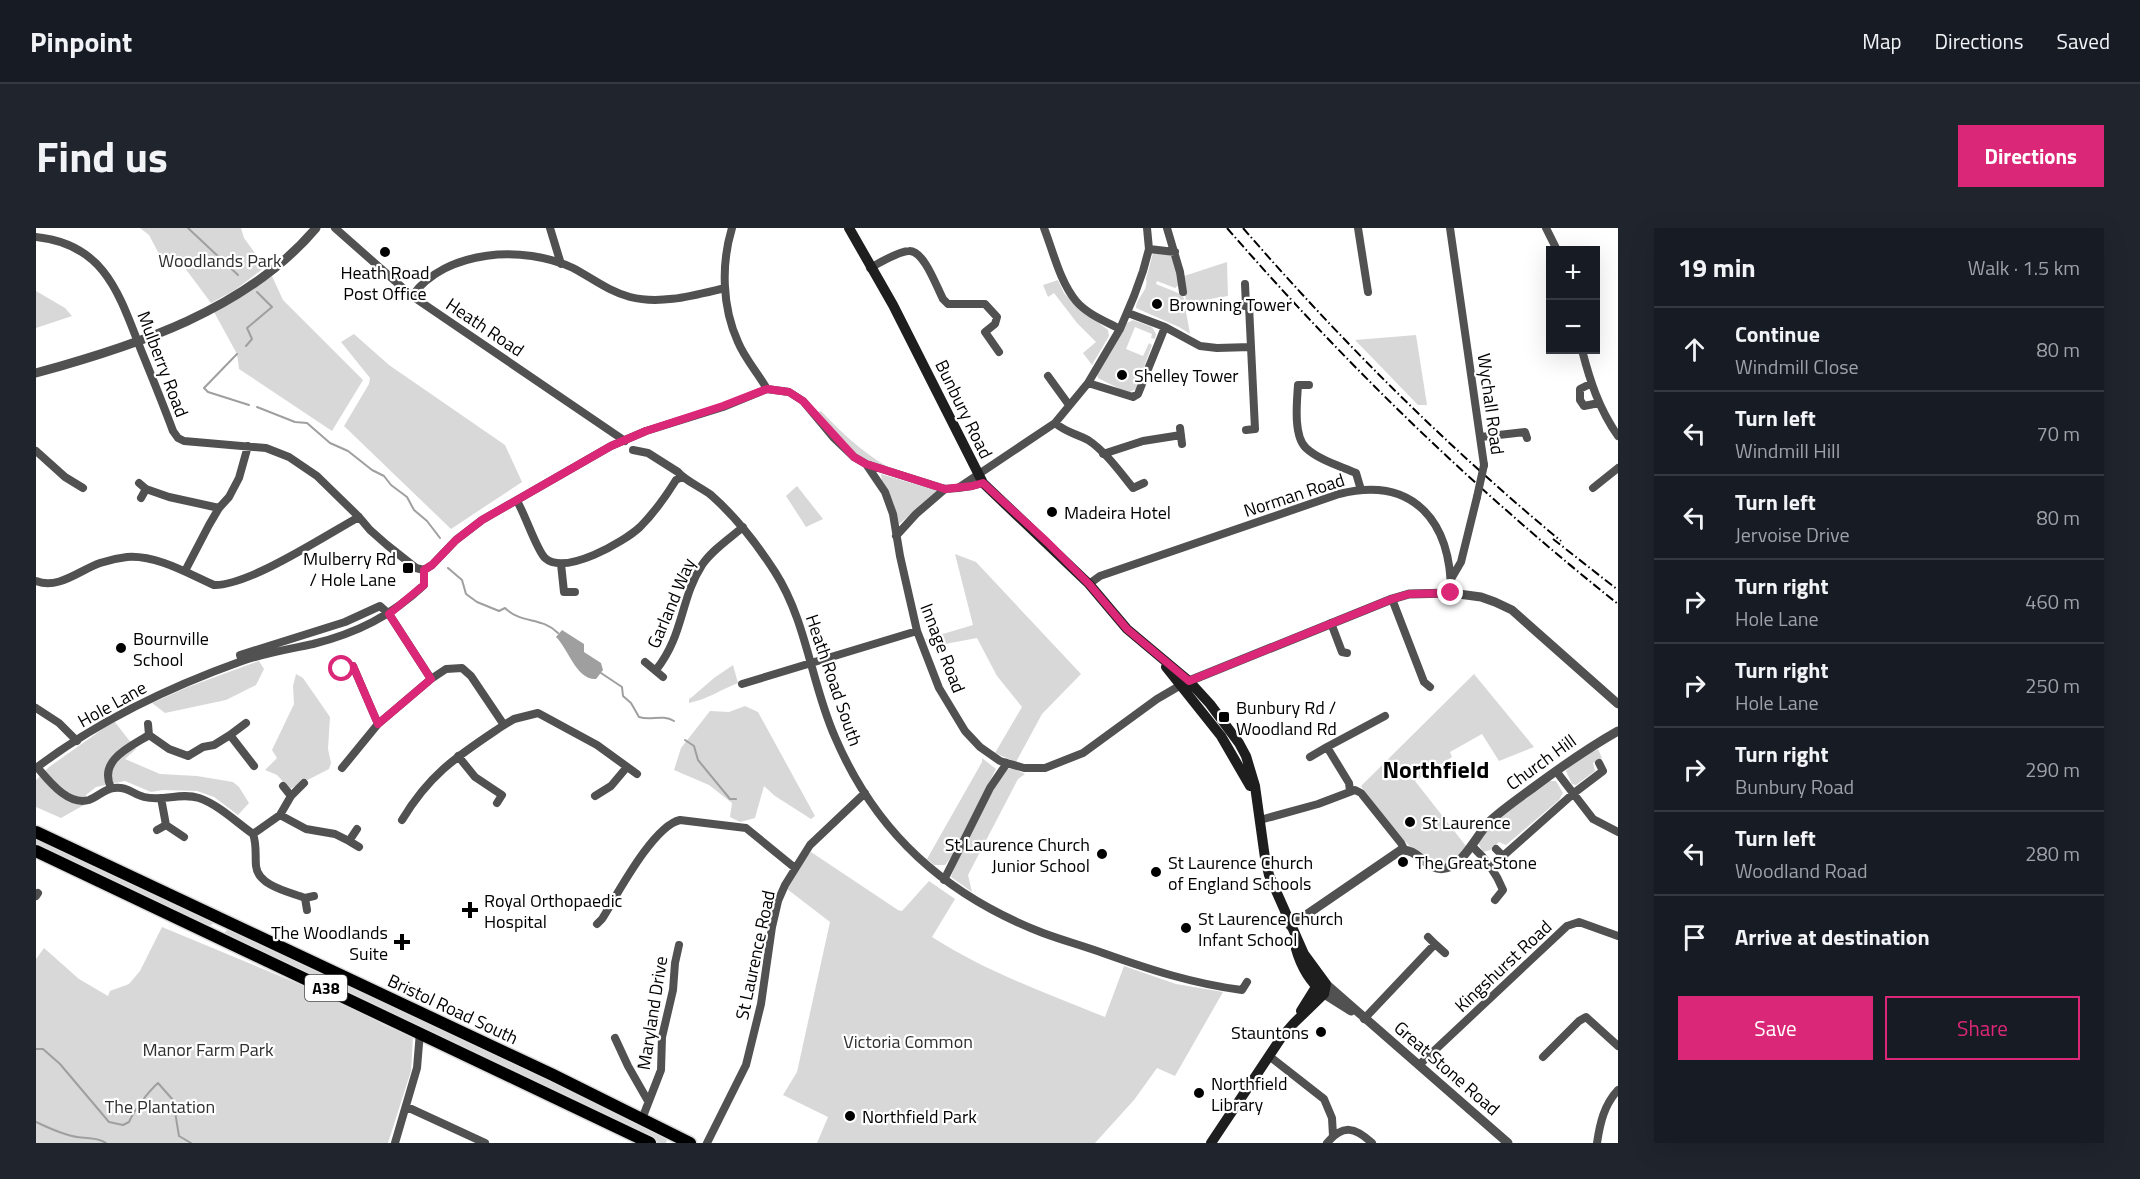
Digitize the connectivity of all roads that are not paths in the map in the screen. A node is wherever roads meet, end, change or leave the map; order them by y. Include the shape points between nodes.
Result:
1 (316, 228) edge
2 (335, 228) edge
3 (550, 228) edge
4 (732, 228) edge
5 (849, 228) edge
6 (1044, 228) edge
7 (1147, 228) edge
8 (1167, 228) edge
9 (1358, 228) edge
10 (1450, 228) edge
11 (1546, 228) edge
12 (36, 237) edge
13 (1555, 246) edge
14 (1149, 249) junction
15 (1175, 252) junction
16 (561, 264) junction
17 (870, 268) junction
18 (1245, 284) dead end
19 (725, 288) junction
20 (1183, 292) dead end
21 (1368, 292) dead end
22 (412, 296) junction
23 (1128, 313) junction
24 (1165, 327) junction
25 (1120, 329) junction
26 (138, 340) junction
27 (1251, 346) junction
28 (999, 352) dead end
29 (1583, 354) edge
30 (36, 373) edge
31 (1048, 376) dead end
32 (1088, 382) junction
33 (1590, 384) junction
34 (1309, 385) dead end
35 (767, 389) junction
36 (1599, 403) junction
37 (1069, 405) junction
38 (1055, 423) junction
39 (1246, 430) dead end
40 (1181, 436) dead end
41 (1618, 436) edge
42 (1481, 437) junction
43 (1527, 438) dead end
44 (626, 441) junction
45 (248, 446) junction
46 (633, 450) dead end
47 (36, 451) edge
48 (1103, 454) junction
49 (866, 464) junction
50 (1618, 468) edge
51 (682, 477) junction
52 (980, 478) junction
53 (139, 483) dead end
54 (1144, 483) dead end
55 (84, 488) dead end
56 (1593, 488) dead end
57 (146, 489) junction
58 (945, 489) junction
59 (1361, 490) junction
60 (141, 498) dead end
61 (517, 501) junction
62 (219, 508) junction
63 (359, 517) junction
64 (743, 527) junction
65 (896, 536) junction
66 (561, 564) junction
67 (424, 570) junction
68 (185, 572) junction
69 (1451, 579) junction
70 (36, 582) edge
71 (1089, 584) junction
72 (575, 592) dead end
73 (1451, 593) junction
74 (1392, 599) junction
75 (389, 614) junction
76 (1331, 623) junction
77 (917, 631) junction
78 (1343, 653) dead end
79 (645, 662) dead end
80 (812, 662) junction
81 (342, 669) dead end
82 (656, 670) junction
83 (663, 677) dead end
84 (431, 679) junction
85 (1185, 683) junction
86 (742, 684) dead end
87 (1430, 687) dead end
88 (1618, 704) edge
89 (36, 708) edge
90 (1385, 716) dead end
91 (246, 723) dead end
92 (148, 724) dead end
93 (378, 724) junction
94 (504, 725) junction
95 (1618, 731) edge
96 (149, 735) junction
97 (230, 735) junction
98 (76, 741) junction
99 (1327, 747) junction
100 (458, 756) junction
101 (1310, 757) dead end
102 (1007, 763) junction
103 (1599, 763) dead end
104 (254, 766) dead end
105 (627, 767) junction
106 (37, 768) edge
107 (342, 768) dead end
108 (1556, 771) junction
109 (637, 774) dead end
110 (304, 783) dead end
111 (284, 786) dead end
112 (111, 788) junction
113 (1350, 791) junction
114 (1574, 793) junction
115 (865, 794) junction
116 (502, 795) dead end
117 (291, 796) junction
118 (595, 796) dead end
119 (161, 798) junction
120 (280, 815) junction
121 (402, 820) dead end
122 (1260, 820) junction
123 (166, 825) junction
124 (357, 829) dead end
125 (156, 830) dead end
126 (36, 832) edge
127 (1618, 832) edge
128 (253, 834) junction
129 (184, 837) dead end
130 (349, 841) junction
131 (1472, 846) junction
132 (359, 847) dead end
133 (1404, 849) junction
134 (1496, 849) dead end
135 (36, 850) edge
136 (795, 868) junction
137 (944, 879) junction
138 (314, 896) dead end
139 (305, 898) junction
140 (1495, 900) dead end
141 (307, 910) dead end
142 (222, 919) junction
143 (597, 924) dead end
144 (1290, 926) junction
145 (214, 936) junction
146 (1618, 936) edge
147 (1428, 937) dead end
148 (1436, 944) junction
149 (680, 945) dead end
150 (1444, 953) dead end
151 (1247, 982) dead end
152 (1322, 988) junction
153 (1364, 1019) junction
154 (420, 1032) junction
155 (615, 1038) dead end
156 (1618, 1046) edge
157 (1269, 1056) junction
158 (1543, 1057) dead end
159 (1419, 1065) junction
160 (1618, 1090) edge
161 (648, 1101) junction
162 (407, 1107) junction
163 (642, 1119) junction
164 (1333, 1136) junction
165 (669, 1137) edge
166 (395, 1143) edge
167 (485, 1143) edge
168 (650, 1143) edge
169 (690, 1143) edge
170 (707, 1143) edge
171 (1211, 1143) edge
172 (1327, 1143) edge
173 (1372, 1143) edge
174 (1508, 1143) edge
175 (1597, 1143) edge

1 - 26 street via 271,270 238,293 195,317
2 - 22 street, Heath Road
3 - 16 street
4 - 19 street via 725,261
5 - 17 main road, Bunbury Road
6 - 25 street via 1077,301 1088,312
7 - 14 street
8 - 15 street
9 - 21 street
10 - 42 street, Wychall Road
11 - 13 street
12 - 26 street, Mulberry Road via 82,252 101,269 116,287
14 - 15 street
14 - 23 street
15 - 20 street
16 - 19 street via 631,297 680,298
16 - 22 street via 521,253 475,257 429,279
17 - 28 street via 908,251 916,252 948,304 985,304 992,310 997,317 986,332
17 - 52 main road, Bunbury Road via 893,305
18 - 27 street via 1243,306 1249,306
19 - 35 street via 737,340
22 - 44 street, Heath Road
23 - 24 street
23 - 25 street
24 - 27 street via 1200,346
24 - 32 street via 1138,394 1133,397
25 - 32 street
26 - 30 street
26 - 45 street, Mulberry Road via 177,438 190,443
27 - 39 street via 1255,429
29 - 33 street
31 - 37 street
32 - 37 street
33 - 36 street
33 - 36 street via 1580,389 1580,399 1584,406
34 - 59 street via 1298,384 1301,441 1314,454 1356,473
35 - 44 street
35 - 49 street via 789,392 803,401 854,457
36 - 41 street
37 - 38 street
38 - 48 street
38 - 52 street
40 - 48 street via 1143,441
42 - 43 street via 1525,432
42 - 69 street, Wychall Road, bridge via 1484,465 1478,497 1461,562
44 - 61 street
45 - 62 street via 239,478
45 - 63 street, Mulberry Road via 289,457 317,476
46 - 51 street, Heath Road South via 648,453
47 - 55 street
48 - 54 street via 1133,488
49 - 58 street
49 - 65 street, Innage Road via 885,492
50 - 56 street
51 - 64 street, Heath Road South via 711,496
51 - 66 street via 650,517 626,538 586,558
52 - 58 street
52 - 71 main road, Bunbury Road
53 - 57 street
57 - 60 street
57 - 62 street
58 - 65 street
59 - 69 street, Norman Road via 1397,494 1426,513 1443,538
59 - 71 street, Norman Road via 1339,494 1100,576
61 - 66 street via 543,557
61 - 67 street via 482,520
62 - 68 street
63 - 67 street, Mulberry Road via 387,545
63 - 68 street via 255,574 225,585 214,585
64 - 80 street, Heath Road South via 790,601
64 - 82 street, Garland Way via 703,563 688,593 676,637
65 - 77 street, Innage Road
66 - 72 street via 564,592
67 - 75 street via 424,585
68 - 70 street via 152,558 129,557 99,563 52,584
69 - 73 street, Norman Road
71 - 85 main road, Bunbury Road via 1112,613 1171,665
73 - 74 street via 1409,594
73 - 88 street via 1481,597 1512,610
74 - 76 street
74 - 87 street via 1424,682
75 - 84 street
75 - 98 street, Hole Lane via 380,606 345,622 240,655 242,661 110,718
76 - 78 street
76 - 85 street
77 - 80 street
77 - 102 street, Innage Road via 939,688 965,731 980,747
79 - 82 street, Garland Way
80 - 86 street
80 - 115 street, Heath Road South via 834,736
81 - 93 street via 353,666
82 - 83 street, Garland Way
84 - 93 street
84 - 94 street via 446,669 462,668
85 - 102 street, Innage Road via 1083,753 1045,768
85 - 122 main road, Bunbury Road via 1210,704 1239,743 1251,770
89 - 98 street
90 - 99 street
91 - 97 street
92 - 96 street
93 - 107 street
94 - 100 street
94 - 105 street via 538,713 597,745
95 - 108 street, Church Hill
96 - 97 street via 188,756
96 - 112 street via 117,755 107,777
97 - 104 street
98 - 106 street, Hole Lane
99 - 101 street
99 - 113 street
100 - 116 street via 475,777
100 - 121 street via 429,781
102 - 137 street via 990,788
103 - 114 street via 1603,771
105 - 109 street
105 - 118 street via 611,786
106 - 112 street via 74,800 87,800
108 - 114 street
108 - 131 street, Church Hill via 1495,817
110 - 117 street
111 - 117 street
112 - 119 street via 123,787
113 - 122 street
113 - 133 street via 1361,793
114 - 127 street via 1593,819
114 - 134 street via 1503,856
115 - 136 street, St Laurence Road via 824,830
115 - 137 street, Heath Road South via 901,842
117 - 120 street
119 - 123 street
119 - 128 street via 187,795 212,803
120 - 128 street
120 - 130 street via 306,829
122 - 144 main road, Bunbury Road via 1269,874
123 - 125 street
123 - 129 street
124 - 130 street
126 - 142 highway, Bristol Road South / A38
128 - 139 street via 258,874 279,889
130 - 132 street
131 - 133 street, Church Hill via 1452,865 1441,869
131 - 140 street via 1500,881 1503,890
133 - 144 street
135 - 145 highway, Bristol Road South / A38
136 - 143 street via 746,828 680,820 651,842
136 - 170 street, St Laurence Road via 778,901 761,1004 746,1065
137 - 151 street, Heath Road South via 980,902 1042,932 1140,966 1222,988 1242,990
138 - 139 street
139 - 141 street
142 - 145 highway
142 - 163 highway, Bristol Road South / A38
144 - 152 main road, Bunbury Road via 1299,959
145 - 154 highway, Bristol Road South / A38
146 - 159 street, Kingshurst Road via 1579,922 1568,926
147 - 148 street
148 - 150 street
148 - 153 street
149 - 161 street, Maryland Drive via 662,1038 661,1070
152 - 153 street, Great Stone Road
152 - 157 main road
153 - 159 street, Great Stone Road
154 - 162 street via 417,1068
154 - 168 highway, Bristol Road South / A38
155 - 161 street
156 - 158 street via 1587,1017
157 - 164 street via 1324,1099 1332,1118
157 - 171 main road
159 - 174 street, Great Stone Road
160 - 175 street via 1603,1114
161 - 163 street, Maryland Drive
162 - 166 street
162 - 167 street
163 - 165 highway, Bristol Road South / A38
164 - 172 street
164 - 173 street via 1350,1129
165 - 169 highway, Bristol Road South / A38

